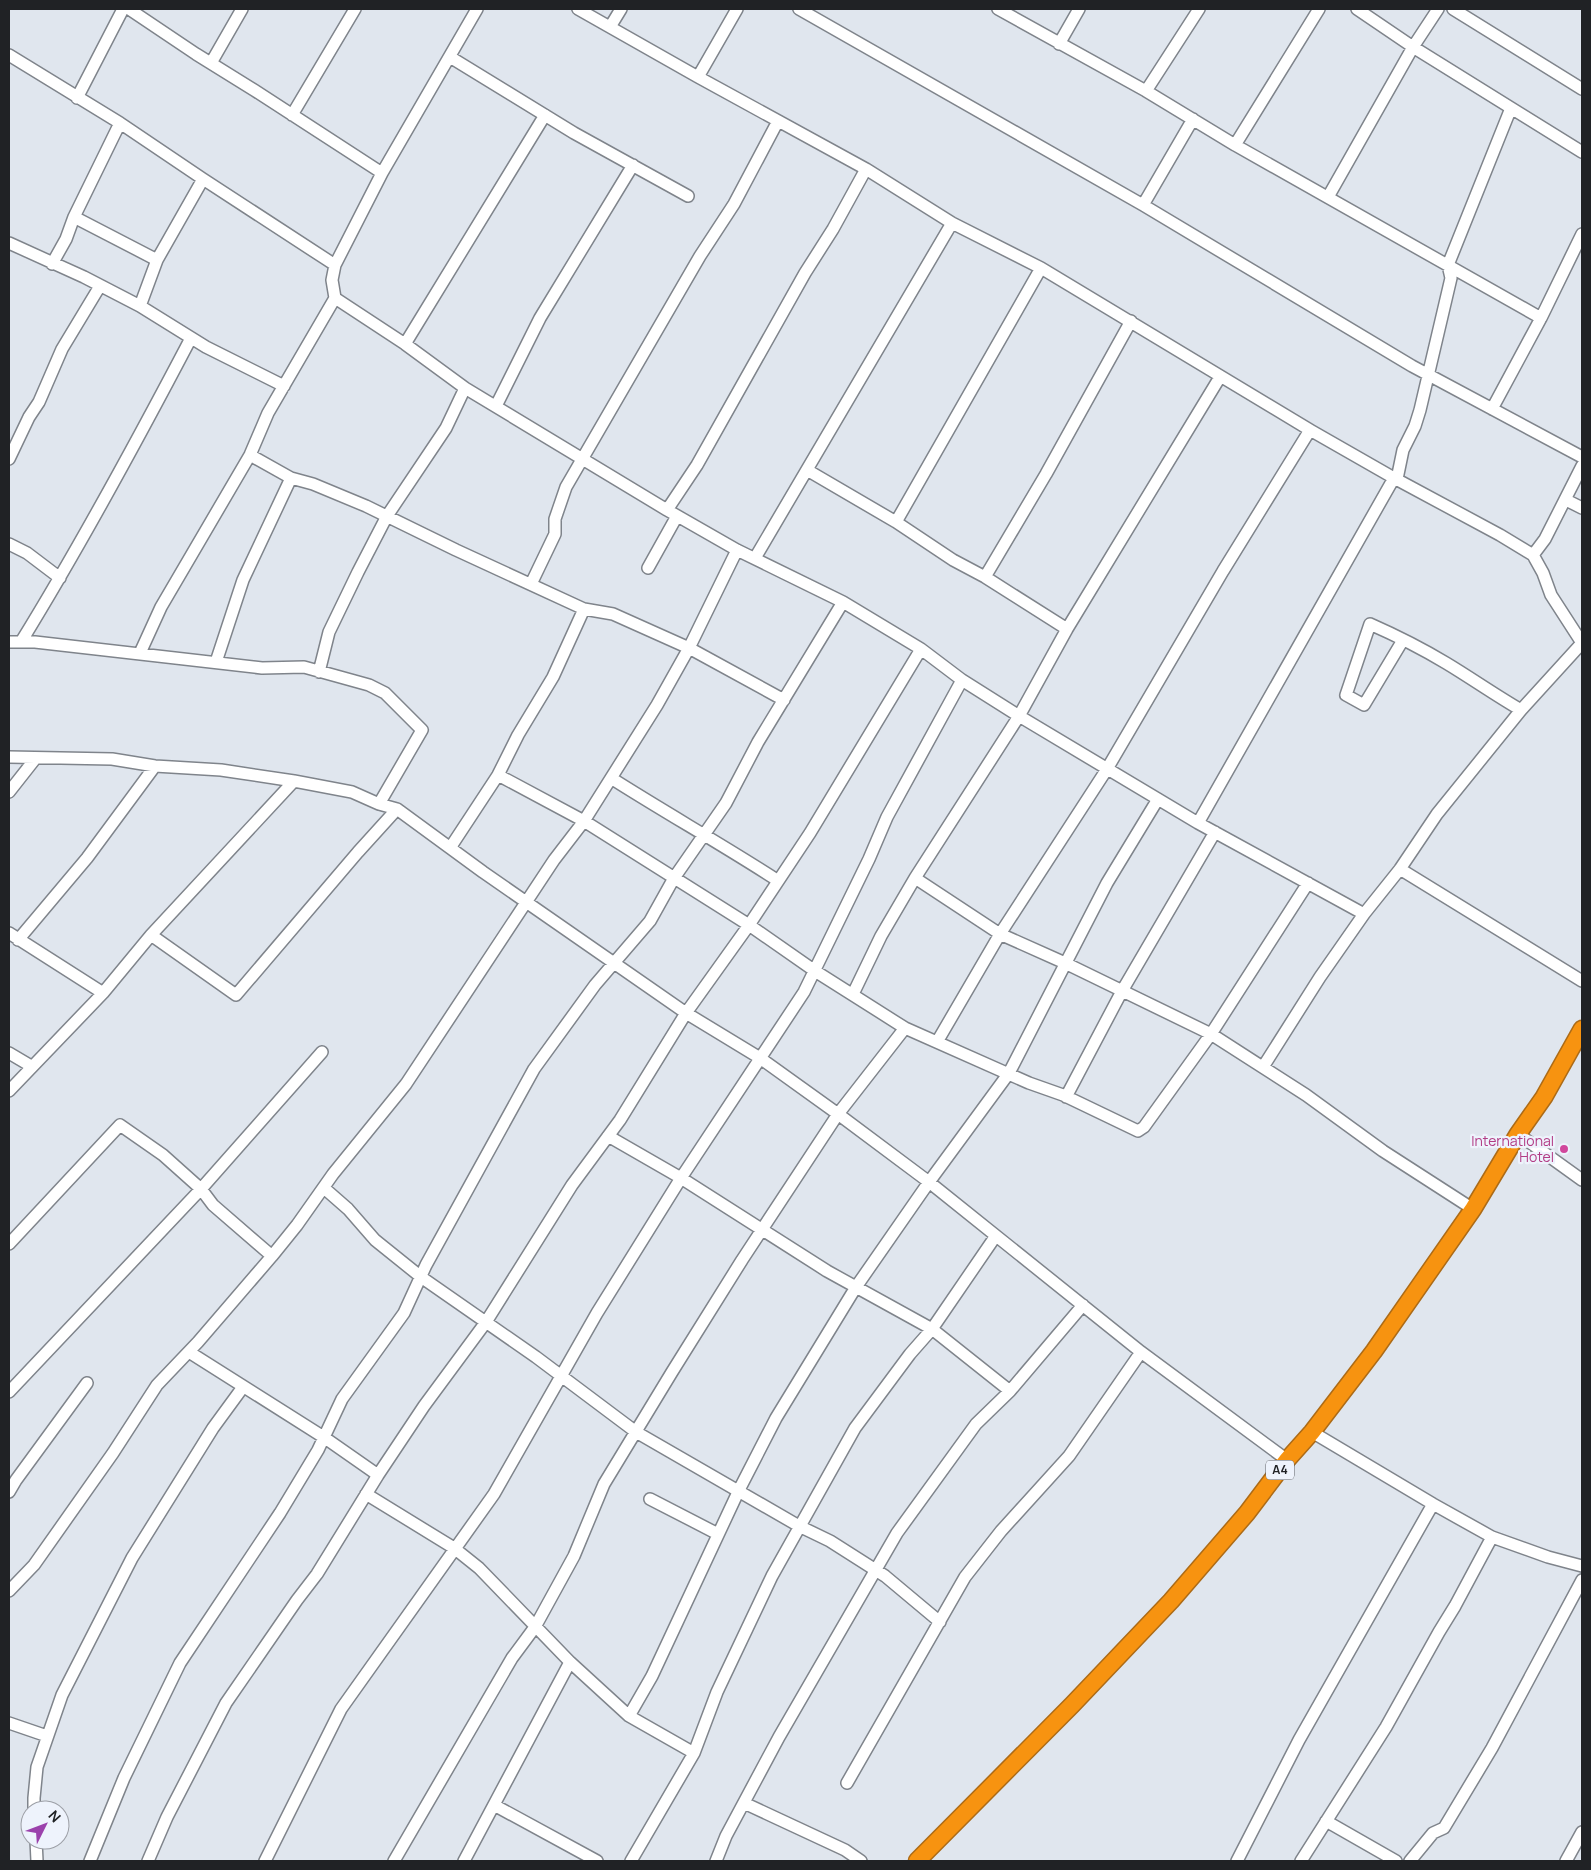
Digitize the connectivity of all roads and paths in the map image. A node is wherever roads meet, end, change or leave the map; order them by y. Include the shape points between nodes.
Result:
1 (123, 9) edge
2 (128, 9) edge
3 (242, 9) edge
4 (355, 9) edge
5 (477, 9) edge
6 (578, 9) edge
7 (621, 9) edge
8 (737, 9) edge
9 (799, 9) edge
10 (998, 9) edge
11 (1080, 9) edge
12 (1198, 9) edge
13 (1319, 9) edge
14 (1357, 9) edge
15 (1438, 9) edge
16 (1453, 9) edge
17 (610, 27) junction
18 (1059, 44) junction
19 (1413, 47) junction
20 (9, 56) edge
21 (450, 57) junction
22 (211, 63) junction
23 (698, 77) junction
24 (1582, 89) edge
25 (1146, 91) junction
26 (76, 98) junction
27 (1511, 108) junction
28 (292, 115) junction
29 (545, 115) junction
30 (1193, 119) junction
31 (778, 121) junction
32 (120, 123) junction
33 (1235, 145) junction
34 (1582, 152) edge
35 (633, 165) junction
36 (866, 169) junction
37 (382, 173) junction
38 (203, 179) junction
39 (688, 196) dead end
40 (1328, 197) junction
41 (1144, 205) junction
42 (74, 217) junction
43 (952, 223) junction
44 (1582, 234) edge
45 (9, 243) edge
46 (157, 260) junction
47 (52, 264) junction
48 (335, 265) junction
49 (1448, 265) junction
50 (1041, 268) junction
51 (100, 286) junction
52 (335, 298) junction
53 (140, 306) junction
54 (1541, 318) junction
55 (1132, 322) junction
56 (190, 338) junction
57 (405, 344) junction
58 (1428, 374) junction
59 (1220, 377) junction
60 (284, 386) junction
61 (465, 388) junction
62 (496, 406) junction
63 (1492, 409) junction
64 (1310, 430) junction
65 (250, 455) junction
66 (1582, 457) edge
67 (583, 458) junction
68 (9, 459) edge
69 (1582, 466) edge
70 (807, 470) junction
71 (291, 478) junction
72 (1395, 478) junction
73 (1566, 500) junction
74 (1582, 508) edge
75 (672, 513) junction
76 (387, 516) junction
77 (896, 522) junction
78 (9, 544) edge
79 (736, 550) junction
80 (1533, 555) junction
81 (755, 558) junction
82 (648, 568) dead end
83 (984, 577) junction
84 (60, 578) junction
85 (531, 584) junction
86 (843, 602) junction
87 (584, 608) junction
88 (1067, 629) junction
89 (1403, 640) junction
90 (15, 642) edge
91 (1582, 643) edge
92 (689, 648) junction
93 (921, 649) junction
94 (140, 653) junction
95 (216, 662) junction
96 (319, 672) junction
97 (962, 680) junction
98 (784, 700) junction
99 (1521, 710) junction
100 (1019, 716) junction
101 (9, 757) edge
102 (35, 759) junction
103 (155, 766) junction
104 (1107, 769) junction
105 (498, 775) junction
106 (611, 778) junction
107 (294, 781) junction
108 (9, 792) edge
109 (1158, 799) junction
110 (378, 804) junction
111 (397, 809) junction
112 (584, 821) junction
113 (1198, 823) junction
114 (1215, 832) junction
115 (705, 834) junction
116 (450, 848) junction
117 (1400, 868) junction
118 (674, 878) junction
119 (915, 878) junction
120 (777, 880) junction
121 (1308, 883) junction
122 (527, 902) junction
123 (1364, 914) junction
124 (749, 925) junction
125 (9, 933) edge
126 (1000, 934) junction
127 (151, 935) junction
128 (18, 940) junction
129 (616, 963) junction
130 (1065, 963) junction
131 (815, 971) junction
132 (1582, 980) edge
133 (1122, 991) junction
134 (103, 993) junction
135 (853, 994) junction
136 (686, 1013) junction
137 (905, 1028) junction
138 (1582, 1029) edge
139 (1211, 1034) junction
140 (937, 1042) junction
141 (322, 1052) dead end
142 (9, 1053) edge
143 (760, 1058) junction
144 (30, 1066) junction
145 (1263, 1067) junction
146 (1009, 1072) junction
147 (9, 1091) edge
148 (1066, 1097) junction
149 (838, 1114) junction
150 (1518, 1134) junction
151 (608, 1136) junction
152 (681, 1178) junction
153 (1582, 1180) edge
154 (929, 1182) junction
155 (324, 1188) junction
156 (201, 1189) junction
157 (1473, 1209) junction
158 (761, 1230) junction
159 (995, 1237) junction
160 (9, 1244) edge
161 (272, 1256) junction
162 (421, 1277) junction
163 (856, 1287) junction
164 (1083, 1305) junction
165 (486, 1322) junction
166 (932, 1329) junction
167 (189, 1352) junction
168 (1142, 1352) junction
169 (560, 1376) junction
170 (87, 1383) dead end
171 (243, 1387) junction
172 (1010, 1391) junction
173 (9, 1392) edge
174 (636, 1432) junction
175 (1312, 1432) junction
176 (325, 1438) junction
177 (1287, 1460) junction
178 (378, 1474) junction
179 (739, 1490) junction
180 (9, 1492) edge
181 (366, 1494) junction
182 (650, 1499) dead end
183 (1433, 1504) junction
184 (799, 1526) junction
185 (718, 1534) junction
186 (1492, 1537) junction
187 (454, 1548) junction
188 (1582, 1566) edge
189 (875, 1570) junction
190 (1582, 1580) edge
191 (9, 1591) edge
192 (940, 1622) junction
193 (535, 1627) junction
194 (570, 1662) junction
195 (629, 1716) junction
196 (9, 1723) edge
197 (47, 1736) junction
198 (694, 1753) junction
199 (848, 1782) dead end
200 (35, 1800) edge
201 (744, 1803) junction
202 (494, 1805) junction
203 (1326, 1821) junction
204 (1582, 1832) edge
205 (90, 1861) edge
206 (148, 1861) edge
207 (265, 1861) edge
208 (394, 1861) edge
209 (464, 1861) edge
210 (597, 1861) edge
211 (631, 1861) edge
212 (716, 1861) edge
213 (861, 1861) edge
214 (917, 1861) edge
215 (1237, 1861) edge
216 (1301, 1861) edge
217 (1396, 1861) edge
218 (1410, 1861) edge
219 (1566, 1861) edge

1 - 26 street
2 - 22 street
3 - 22 street
4 - 28 street
5 - 21 street
6 - 17 street
7 - 17 street
8 - 23 street
9 - 41 street
10 - 18 street
11 - 18 street
12 - 25 street
13 - 33 street
14 - 19 street
15 - 19 street
16 - 24 street
17 - 23 street
18 - 25 street
19 - 27 street
19 - 40 street
20 - 26 street
21 - 29 street
21 - 37 street
22 - 28 street
23 - 31 street
25 - 30 street
26 - 32 street
27 - 34 street
27 - 49 street
28 - 37 street
29 - 35 street
29 - 57 street
30 - 33 street
30 - 41 street
31 - 36 street
31 - 67 street via 734,204 700,256
32 - 38 street
32 - 42 street
33 - 40 street
35 - 39 street
35 - 62 street via 540,318
36 - 43 street
36 - 75 street
37 - 48 street
38 - 46 street
38 - 48 street
40 - 49 street
41 - 58 street
42 - 46 street
42 - 47 street
43 - 50 street
43 - 70 street
44 - 54 street
45 - 47 street
46 - 53 street
47 - 51 street
48 - 52 street via 332,280
49 - 54 street
49 - 58 street via 1451,278
50 - 55 street
50 - 77 street
51 - 53 street
51 - 68 street via 62,349
52 - 57 street
52 - 60 street
53 - 56 street
54 - 63 street
55 - 59 street
55 - 83 street
56 - 60 street
56 - 84 street
57 - 61 street
58 - 63 street
58 - 72 street via 1415,426 1403,450
59 - 64 street
59 - 88 street
60 - 65 street
61 - 62 street
61 - 76 street via 446,428
62 - 67 street
63 - 66 street
64 - 72 street
64 - 104 street
65 - 71 street
65 - 94 street via 161,608
67 - 75 street
67 - 85 street via 566,487 555,534
69 - 73 street
70 - 77 street
70 - 81 street
71 - 76 street via 313,484
71 - 95 street via 243,580
72 - 80 street
72 - 113 street
73 - 74 street
73 - 80 street via 1545,540
75 - 79 street
75 - 82 street
76 - 85 street
76 - 96 street via 329,632
77 - 83 street
78 - 84 street
79 - 81 street
79 - 92 street
80 - 91 street via 1551,595
81 - 86 street
83 - 88 street
84 - 90 street
85 - 87 street
86 - 93 street
86 - 98 street
87 - 92 street via 614,614
87 - 105 street via 553,677
88 - 100 street
89 - 89 street via 1364,705 1346,695 1370,624
89 - 99 street via 1445,662
90 - 94 street
91 - 99 street
92 - 98 street
92 - 106 street
93 - 97 street
93 - 120 street via 810,833
94 - 95 street
95 - 96 street via 262,668 304,667
96 - 110 street via 368,684 385,693 422,730
97 - 100 street
97 - 131 street via 887,817
98 - 115 street
99 - 117 street via 1437,814
100 - 104 street
100 - 119 street
101 - 102 street
102 - 103 street via 112,760
102 - 108 street
103 - 107 street via 221,770
103 - 128 street via 87,858
104 - 109 street
104 - 126 street
105 - 112 street
105 - 116 street
106 - 112 street
106 - 115 street
107 - 110 street via 352,792
107 - 127 street
109 - 113 street
109 - 130 street via 1107,883
110 - 111 street
111 - 116 street
111 - 127 street via 236,995
112 - 118 street
112 - 122 street
113 - 114 street
114 - 121 street
114 - 133 street
115 - 118 street
115 - 120 street
116 - 122 street
117 - 123 street
117 - 132 street
118 - 124 street
118 - 129 street via 650,921
119 - 126 street
119 - 135 street via 881,936
120 - 124 street
121 - 123 street
121 - 139 street
122 - 129 street
122 - 155 street via 406,1084
123 - 145 street
124 - 131 street
124 - 136 street
125 - 128 street
126 - 130 street
126 - 140 street
127 - 134 street
128 - 134 street
129 - 136 street
129 - 162 street via 595,985 534,1069
130 - 133 street
130 - 146 street
131 - 135 street
131 - 143 street
133 - 139 street
133 - 148 street
134 - 144 street
135 - 137 street
136 - 143 street
136 - 151 street
137 - 140 street
137 - 149 street
138 - 150 highway, A4 via 1544,1098
139 - 145 street
139 - 148 street via 1138,1131
140 - 146 street
141 - 156 street
142 - 144 street
143 - 149 street
143 - 152 street
144 - 147 street
145 - 157 street via 1382,1151
146 - 148 street
146 - 154 street
149 - 154 street
149 - 158 street
150 - 153 street
150 - 157 highway, A4
151 - 152 street
151 - 165 street via 567,1192
152 - 158 street
152 - 169 street
154 - 159 street
154 - 163 street
155 - 161 street
155 - 162 street via 375,1240
156 - 160 street via 163,1155 120,1125
156 - 161 street via 213,1205
156 - 173 street
157 - 175 highway, A4 via 1374,1351
158 - 163 street
158 - 174 street
159 - 164 street
159 - 166 street
161 - 167 street
162 - 165 street
162 - 176 street via 404,1313 342,1399
163 - 166 street
163 - 179 street via 776,1418
164 - 168 street
164 - 172 street
165 - 169 street
165 - 178 street
166 - 172 street
166 - 184 street via 855,1428
167 - 171 street
167 - 191 street via 157,1385 34,1565
168 - 177 street
168 - 192 street via 1069,1456 1001,1531 965,1577
169 - 174 street
169 - 187 street via 494,1494
170 - 180 street
171 - 176 street
171 - 197 street via 213,1428 132,1558 62,1694
172 - 189 street via 976,1424 897,1533
174 - 179 street
174 - 193 street via 604,1484 574,1556
175 - 177 highway, A4
175 - 183 street
176 - 178 street
176 - 205 street via 180,1663 124,1778
177 - 214 highway, A4 via 1247,1513 1171,1601
178 - 181 street
179 - 184 street
179 - 185 street
181 - 187 street
181 - 206 street via 318,1574 226,1703
182 - 185 street
183 - 186 street
183 - 215 street via 1299,1740
184 - 189 street via 830,1541
184 - 198 street via 717,1692
185 - 195 street via 675,1629
186 - 188 street
186 - 203 street via 1386,1727
187 - 193 street via 479,1568
187 - 207 street via 342,1709
189 - 192 street
189 - 201 street
190 - 218 street via 1492,1748 1444,1828 1433,1833
192 - 199 street
193 - 194 street
193 - 208 street via 512,1658
194 - 195 street
194 - 202 street
195 - 198 street
196 - 197 street
197 - 200 street via 37,1767
198 - 211 street
201 - 212 street
201 - 213 street via 845,1850
202 - 209 street
202 - 210 street
203 - 216 street
203 - 217 street
204 - 219 street

